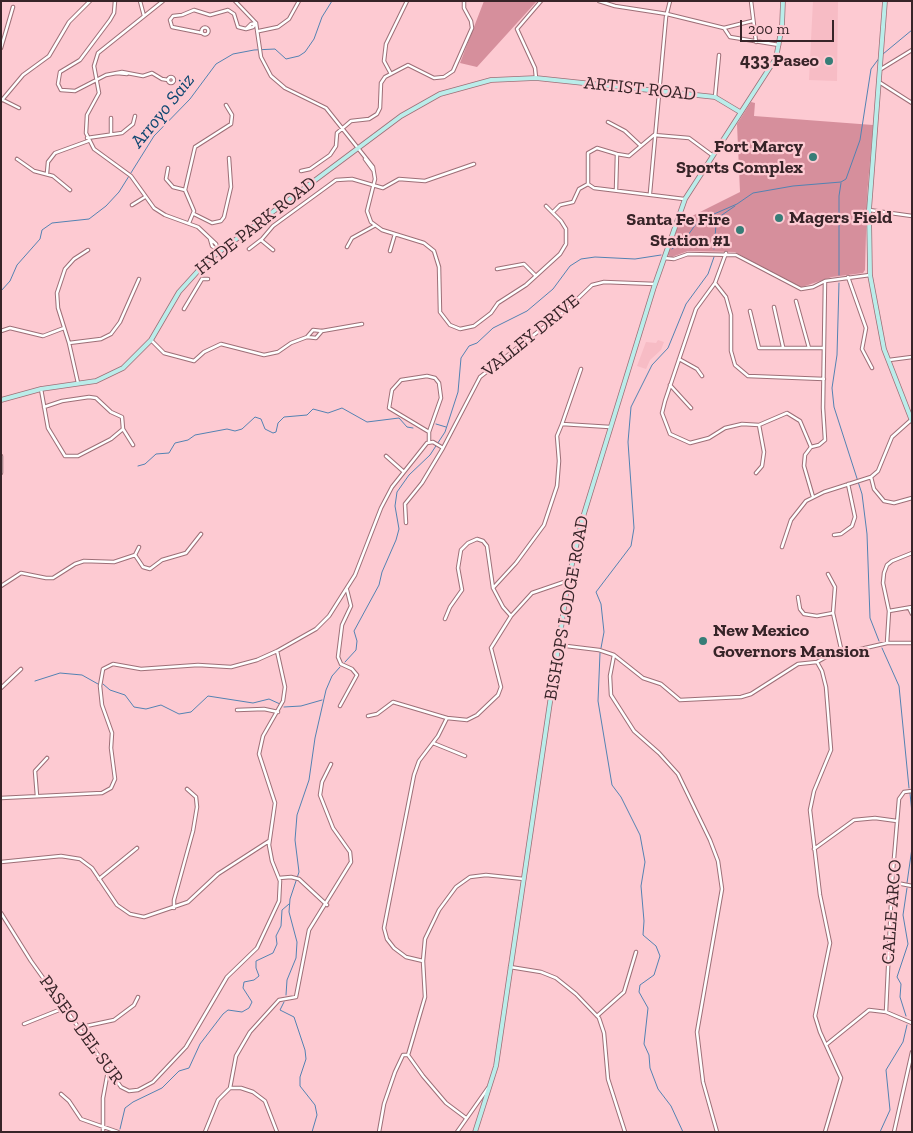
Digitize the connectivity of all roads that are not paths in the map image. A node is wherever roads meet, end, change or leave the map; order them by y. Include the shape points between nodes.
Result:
1 (90, 1) edge
2 (114, 1) edge
3 (140, 1) edge
4 (163, 1) edge
5 (235, 1) edge
6 (300, 1) edge
7 (407, 1) edge
8 (464, 1) edge
9 (541, 1) edge
10 (599, 1) edge
11 (670, 1) edge
12 (751, 1) edge
13 (783, 1) edge
14 (885, 1) edge
15 (13, 6) dead end
16 (666, 14) junction
17 (144, 16) junction
18 (752, 21) junction
19 (256, 23) junction
20 (724, 28) junction
21 (258, 31) junction
22 (202, 33) dead end
23 (756, 42) junction
24 (779, 45) junction
25 (1, 48) edge
26 (912, 50) edge
27 (719, 55) dead end
28 (881, 69) junction
29 (391, 74) junction
30 (536, 78) junction
31 (98, 80) junction
32 (168, 80) dead end
33 (880, 82) junction
34 (659, 91) junction
35 (715, 97) junction
36 (2, 99) edge
37 (912, 103) edge
38 (226, 105) dead end
39 (19, 108) dead end
40 (740, 112) junction
41 (135, 116) dead end
42 (111, 118) dead end
43 (608, 122) dead end
44 (342, 128) junction
45 (111, 134) junction
46 (654, 135) junction
47 (87, 139) junction
48 (641, 146) junction
49 (358, 148) junction
50 (617, 154) junction
51 (712, 154) junction
52 (229, 158) dead end
53 (17, 159) dead end
54 (474, 164) dead end
55 (168, 168) dead end
56 (301, 171) dead end
57 (47, 173) junction
58 (588, 184) junction
59 (374, 186) junction
60 (70, 190) dead end
61 (185, 190) junction
62 (616, 190) junction
63 (650, 194) junction
64 (145, 197) junction
65 (685, 199) junction
66 (132, 205) dead end
67 (546, 206) dead end
68 (870, 210) junction
69 (553, 212) junction
70 (194, 214) junction
71 (912, 216) edge
72 (190, 223) junction
73 (374, 226) junction
74 (395, 234) junction
75 (261, 240) junction
76 (347, 248) dead end
77 (249, 249) dead end
78 (88, 250) dead end
79 (273, 250) dead end
80 (219, 251) junction
81 (390, 251) dead end
82 (726, 253) junction
83 (664, 258) junction
84 (497, 269) dead end
85 (196, 272) junction
86 (870, 275) junction
87 (536, 276) junction
88 (848, 277) junction
89 (208, 278) dead end
90 (140, 279) dead end
91 (202, 279) junction
92 (825, 281) junction
93 (715, 283) junction
94 (655, 284) junction
95 (796, 301) dead end
96 (774, 307) dead end
97 (184, 309) dead end
98 (750, 311) dead end
99 (362, 324) dead end
100 (64, 328) junction
101 (1, 331) edge
102 (322, 331) junction
103 (307, 337) junction
104 (151, 340) junction
105 (69, 343) junction
106 (783, 347) junction
107 (809, 348) junction
108 (824, 348) junction
109 (912, 356) edge
110 (679, 359) junction
111 (887, 360) junction
112 (581, 368) dead end
113 (872, 368) dead end
114 (702, 376) dead end
115 (824, 379) junction
116 (670, 384) junction
117 (78, 385) junction
118 (41, 390) junction
119 (1, 400) edge
120 (44, 407) junction
121 (691, 408) dead end
122 (911, 421) edge
123 (562, 424) junction
124 (760, 425) junction
125 (610, 428) junction
126 (123, 429) junction
127 (429, 432) junction
128 (429, 442) junction
129 (133, 445) dead end
130 (811, 446) junction
131 (443, 448) junction
132 (1, 456) edge
133 (386, 456) dead end
134 (404, 472) junction
135 (1, 473) edge
136 (756, 473) dead end
137 (871, 477) junction
138 (848, 484) junction
139 (813, 497) junction
140 (912, 498) edge
141 (406, 523) dead end
142 (201, 534) dead end
143 (834, 535) dead end
144 (782, 546) dead end
145 (139, 547) dead end
146 (912, 553) edge
147 (135, 555) junction
148 (828, 574) dead end
149 (568, 581) junction
150 (1, 586) edge
151 (493, 588) junction
152 (347, 590) junction
153 (798, 597) dead end
154 (910, 608) edge
155 (888, 611) junction
156 (833, 613) junction
157 (912, 614) edge
158 (511, 616) junction
159 (445, 619) dead end
160 (887, 643) junction
161 (912, 643) edge
162 (558, 645) junction
163 (277, 651) junction
164 (842, 653) junction
165 (614, 655) junction
166 (817, 662) junction
167 (21, 669) dead end
168 (1, 688) edge
169 (340, 706) dead end
170 (237, 710) dead end
171 (278, 712) junction
172 (368, 716) dead end
173 (447, 718) junction
174 (433, 743) junction
175 (465, 756) dead end
176 (47, 758) dead end
177 (331, 764) dead end
178 (187, 789) dead end
179 (912, 791) edge
180 (37, 796) junction
181 (1, 798) edge
182 (897, 821) junction
183 (269, 841) junction
184 (137, 848) dead end
185 (814, 849) junction
186 (1, 862) edge
187 (279, 878) junction
188 (99, 879) junction
189 (524, 879) junction
190 (892, 882) junction
191 (912, 886) edge
192 (326, 905) junction
193 (174, 908) junction
194 (1, 913) edge
195 (636, 952) dead end
196 (423, 961) junction
197 (510, 967) junction
198 (138, 997) dead end
199 (64, 1008) junction
200 (886, 1012) junction
201 (597, 1016) junction
202 (912, 1023) edge
203 (24, 1024) dead end
204 (77, 1028) junction
205 (826, 1044) junction
206 (912, 1052) edge
207 (408, 1055) junction
208 (108, 1071) junction
209 (492, 1082) junction
210 (230, 1088) junction
211 (62, 1094) dead end
212 (466, 1118) junction
213 (102, 1126) junction
214 (103, 1132) edge
215 (118, 1132) edge
216 (205, 1132) edge
217 (277, 1132) edge
218 (378, 1132) edge
219 (457, 1132) edge
220 (475, 1132) edge
221 (625, 1132) edge
222 (716, 1132) edge
223 (825, 1132) edge
224 (894, 1132) edge

1 - 36 street via 69,22 50,56 23,75
2 - 31 street via 113,15 104,30 80,60 60,72 58,77 61,90 67,92
3 - 17 street
4 - 17 street
5 - 19 street
6 - 21 street via 289,19 278,27
7 - 29 street via 386,44 385,65
8 - 29 street via 464,10 472,28 453,71 444,77 434,78 409,65
9 - 30 street via 517,29 535,68
10 - 16 street
11 - 16 street
12 - 18 street
13 - 24 street, BISHOPS LODGE ROAD
14 - 28 street
15 - 25 street
16 - 20 street
16 - 34 street
17 - 31 street via 99,50 94,64
18 - 20 street
18 - 23 street
19 - 21 street
19 - 22 street via 246,29 238,27 234,14 226,10 210,15 194,10 173,16 170,20 174,27
20 - 23 street via 730,37
21 - 44 street via 260,54 267,71 278,83 324,106
23 - 24 street
24 - 40 street, BISHOPS LODGE ROAD via 775,60
26 - 28 street
27 - 35 street
28 - 33 street
29 - 44 street via 381,82 377,114 370,119 354,119
30 - 34 street, ARTIST ROAD
30 - 49 street, HYDE PARK ROAD via 492,80 440,94 401,116
31 - 32 street via 118,73 143,76 152,73
31 - 47 street via 99,93 85,121
33 - 37 street
33 - 68 street
34 - 35 street, ARTIST ROAD
34 - 46 street
35 - 40 street, ARTIST ROAD
36 - 39 street
38 - 61 street via 232,116 231,124 195,147
40 - 51 street, BISHOPS LODGE ROAD
41 - 45 street via 133,124 126,130
42 - 45 street
43 - 48 street via 625,131
44 - 49 street
44 - 56 street via 337,132 336,146 330,155 310,169
45 - 47 street
46 - 48 street
46 - 51 street via 689,138
46 - 63 street
47 - 57 street via 53,154
47 - 64 street via 96,151 131,176
48 - 50 street via 629,156
49 - 59 street via 374,172
49 - 80 street, HYDE PARK ROAD
50 - 58 street via 598,148 588,153
50 - 62 street
51 - 65 street, BISHOPS LODGE ROAD
52 - 70 street via 232,187 221,221 212,223
53 - 57 street via 34,171
54 - 59 street via 425,181 399,179 384,187
55 - 61 street via 166,180 173,187
57 - 60 street
58 - 62 street via 594,188
58 - 69 street via 579,190 573,202 560,205
59 - 73 street via 367,211
59 - 75 street via 350,179 333,182 273,226
61 - 70 street
62 - 63 street
63 - 65 street
64 - 66 street
64 - 72 street via 162,214
65 - 83 street, BISHOPS LODGE ROAD
67 - 69 street
68 - 71 street
68 - 86 street
69 - 87 street via 564,227 566,244
70 - 72 street
72 - 80 street via 201,228
73 - 74 street
73 - 76 street via 354,237
74 - 81 street
74 - 87 street via 421,242 434,251 439,263 440,312 446,322 456,328 474,326 498,303
75 - 77 street
75 - 79 street
78 - 100 street via 74,259 59,280 58,308
80 - 85 street, HYDE PARK ROAD
82 - 83 street via 688,254 674,260
82 - 92 street via 746,259 801,290
82 - 93 street
83 - 94 street, BISHOPS LODGE ROAD
84 - 87 street via 524,264
85 - 91 street
85 - 104 street, HYDE PARK ROAD via 172,302
86 - 88 street
86 - 111 street
88 - 92 street
88 - 113 street via 866,328 862,349
89 - 91 street
90 - 105 street via 111,334 101,339
91 - 97 street
92 - 108 street
93 - 110 street via 696,309
93 - 115 street via 726,297 732,315 731,351 735,365 748,376
94 - 125 street, BISHOPS LODGE ROAD
94 - 131 street, VALLEY DRIVE via 601,282 590,287 480,377
95 - 107 street
96 - 106 street
98 - 106 street via 759,348
99 - 102 street
100 - 101 street via 44,336 10,328
100 - 105 street
102 - 103 street via 316,338
102 - 103 street via 313,330
103 - 104 street via 278,352 264,355 221,344 194,361 164,353
104 - 117 street, HYDE PARK ROAD via 123,368 96,381
105 - 117 street
106 - 107 street
107 - 108 street
108 - 115 street
109 - 111 street
110 - 114 street via 697,369
110 - 116 street
111 - 122 street
112 - 123 street
115 - 130 street via 825,440
116 - 121 street
116 - 124 street via 662,413 670,434 690,443 709,438 725,428 742,424
117 - 118 street, HYDE PARK ROAD
118 - 119 street, HYDE PARK ROAD
118 - 120 street
120 - 126 street via 60,401 94,397 122,417
120 - 126 street via 50,432 67,456 78,456
122 - 137 street via 892,437 878,471
123 - 125 street
123 - 151 street via 557,436 557,486 544,525
124 - 130 street via 788,413 800,421
124 - 136 street via 764,452 762,466
125 - 149 street, BISHOPS LODGE ROAD
126 - 129 street
127 - 127 street via 440,402 439,383 432,377 401,380 392,390 389,408
127 - 128 street
128 - 131 street
128 - 134 street
130 - 139 street via 805,455 804,466
131 - 141 street, VALLEY DRIVE via 406,504
132 - 135 street
133 - 134 street
134 - 152 street via 384,502 362,562
137 - 138 street
137 - 140 street via 874,489 884,501 894,503
138 - 139 street
138 - 143 street via 855,517 852,526
139 - 144 street via 791,520
142 - 147 street via 186,553 162,560 152,568 143,567
145 - 147 street
146 - 155 street via 887,565 883,582
147 - 150 street via 114,562 82,561 51,578 21,573
148 - 156 street via 835,587
149 - 158 street via 532,592
149 - 162 street, BISHOPS LODGE ROAD
151 - 158 street
151 - 159 street via 486,544 480,539 471,541 462,548 460,555 458,570 462,590
152 - 163 street via 323,623
152 - 169 street via 352,606 342,625 338,657 341,664 356,675
153 - 156 street via 804,614
154 - 155 street
154 - 157 street
155 - 160 street
156 - 164 street
158 - 173 street via 491,648 501,687 498,694 472,718
160 - 161 street
160 - 164 street
162 - 165 street
162 - 189 street, BISHOPS LODGE ROAD
163 - 171 street, PASEO DEL SUR via 285,687
163 - 180 street via 230,667 198,665 141,669 112,664 103,669 100,686 102,705 112,735 115,779 112,788 102,792
164 - 166 street
165 - 166 street via 643,678 661,684 680,700 741,697 798,664
165 - 222 street via 611,694 634,731 678,774 718,861 722,889 696,1032 702,1078
166 - 185 street via 826,688 832,740 810,810
167 - 168 street
170 - 171 street
171 - 183 street, PASEO DEL SUR via 263,736 259,750 275,803
172 - 173 street via 378,714 393,702
173 - 174 street
174 - 175 street
174 - 196 street via 419,761 414,774 384,925 392,947 406,957
176 - 180 street via 35,771
177 - 192 street via 323,779 320,795 352,860
178 - 193 street via 196,797 197,806
179 - 182 street, CALLE ARCO via 904,792 899,799
180 - 181 street
182 - 185 street via 854,820
182 - 190 street, CALLE ARCO
183 - 187 street, PASEO DEL SUR
183 - 193 street via 218,874 191,900
184 - 188 street
185 - 205 street via 830,943 815,1016
186 - 188 street via 61,856 77,858 88,864
187 - 192 street via 299,879
187 - 208 street, PASEO DEL SUR via 279,901 262,941 253,954 227,976 186,1047 153,1082 138,1090 129,1091 121,1087
188 - 193 street via 115,902 134,915 148,917
189 - 196 street via 481,875 470,877 461,884 450,894 434,919 425,940
189 - 197 street, BISHOPS LODGE ROAD
190 - 191 street
190 - 200 street, CALLE ARCO
192 - 210 street via 309,930 296,997 280,1000 250,1032 236,1056
194 - 199 street, PASEO DEL SUR
195 - 201 street via 624,992
196 - 207 street via 425,998
197 - 201 street via 556,978
197 - 209 street, BISHOPS LODGE ROAD
198 - 204 street via 114,1020
199 - 203 street
199 - 204 street, PASEO DEL SUR
200 - 202 street
200 - 205 street via 869,1010
201 - 221 street via 604,1033 608,1079
204 - 208 street, PASEO DEL SUR
205 - 223 street via 841,1078
206 - 224 street
207 - 212 street via 446,1103
207 - 218 street via 402,1055 395,1072
208 - 213 street
209 - 212 street
209 - 220 street, BISHOPS LODGE ROAD
210 - 216 street via 218,1100
210 - 217 street via 253,1092 265,1102
211 - 213 street via 81,1119
212 - 219 street
213 - 214 street
213 - 215 street

